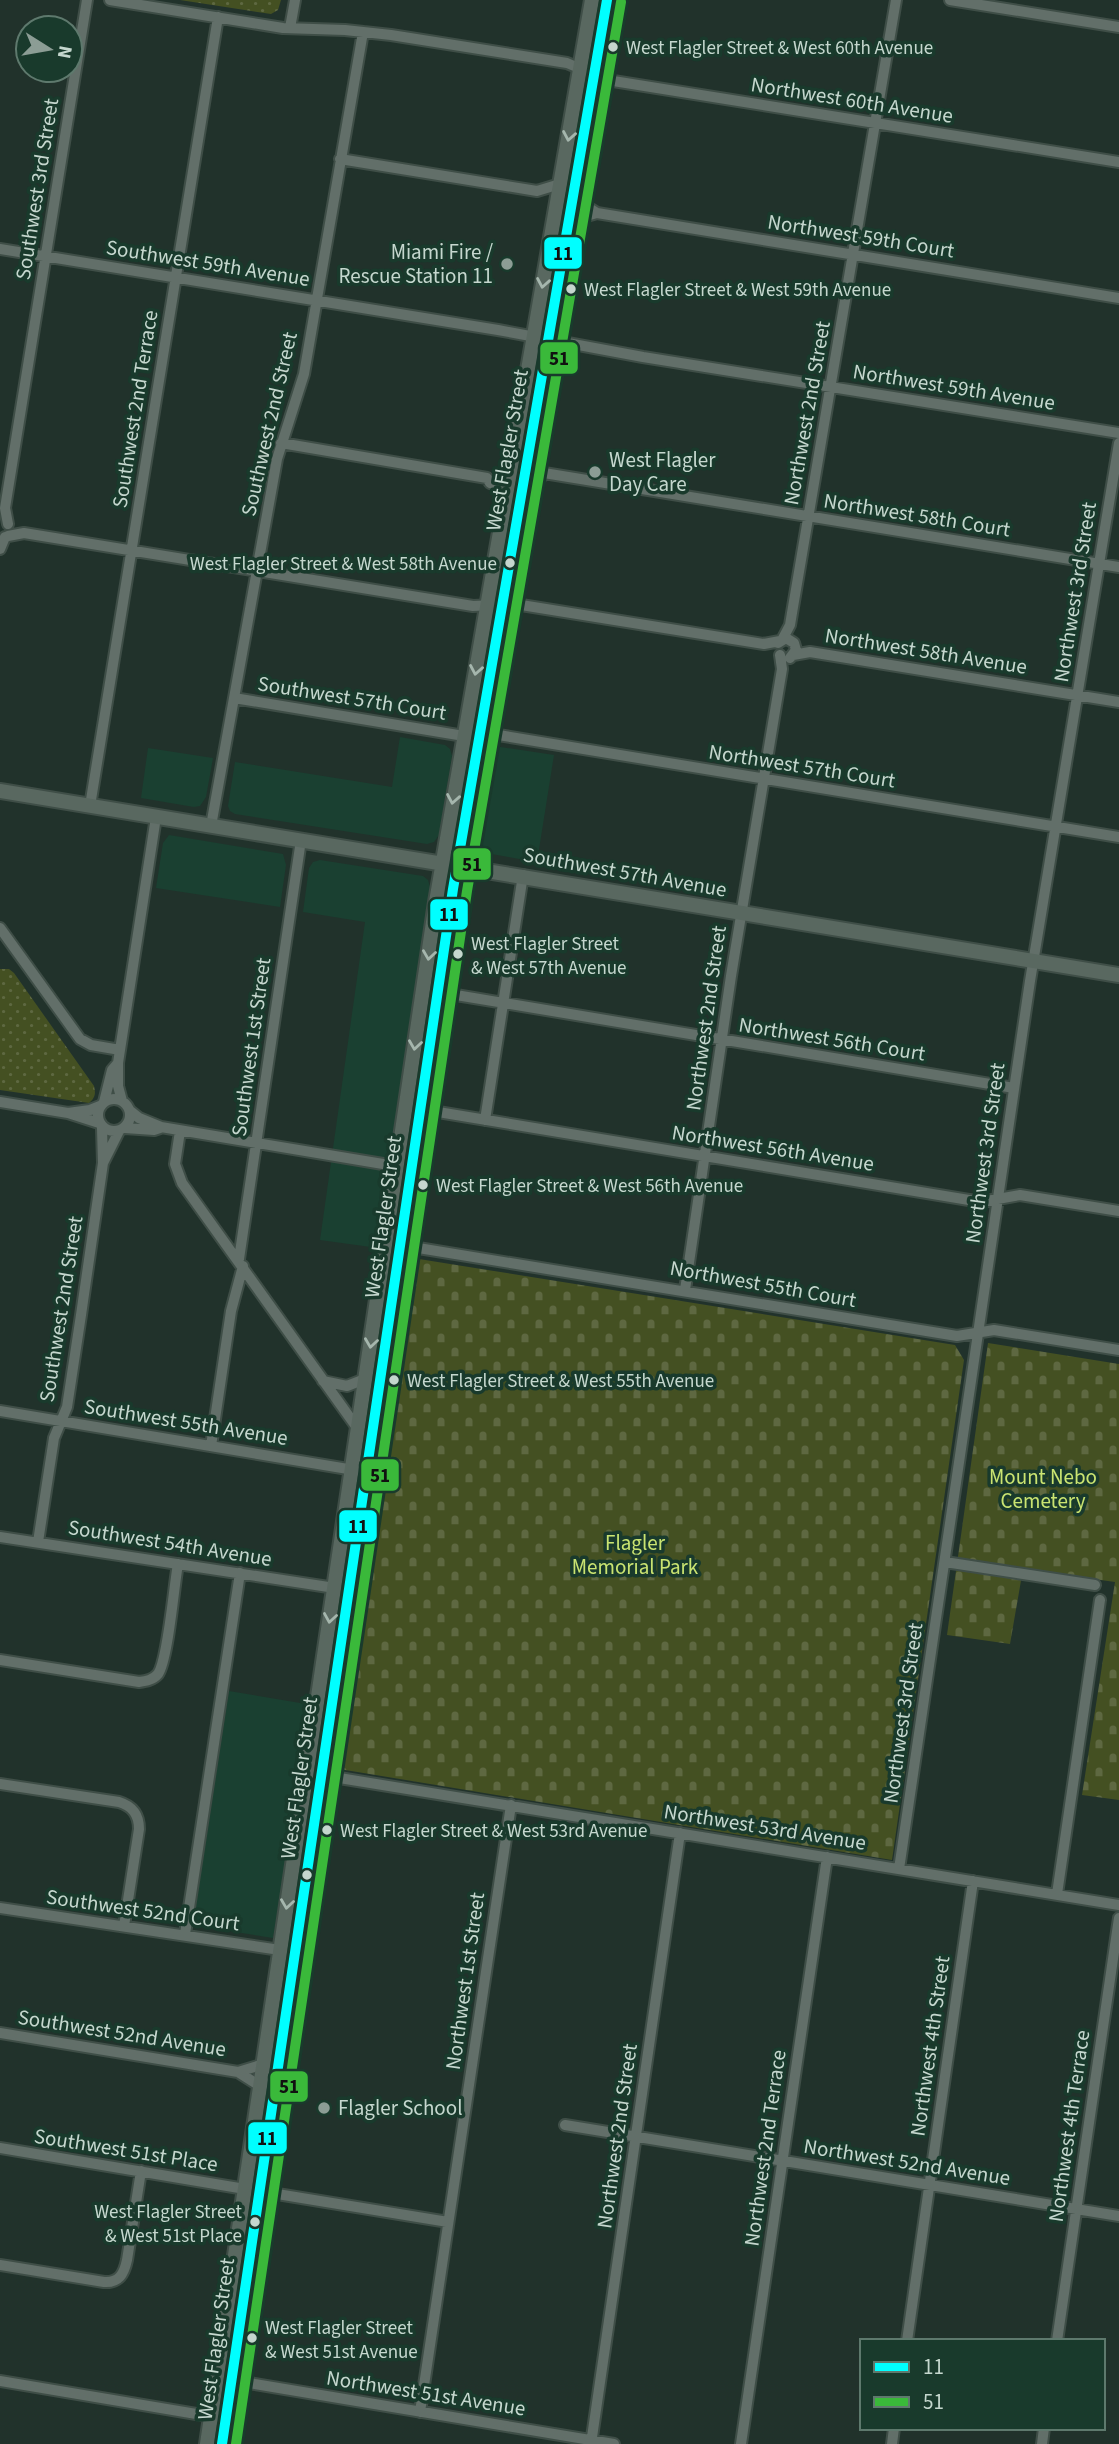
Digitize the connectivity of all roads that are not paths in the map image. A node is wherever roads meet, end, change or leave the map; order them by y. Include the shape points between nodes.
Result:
1 (88, 0) edge
2 (110, 0) edge
3 (295, 0) edge
4 (592, 0) edge
5 (607, 0) edge
6 (896, 0) edge
7 (950, 0) edge
8 (218, 17) junction
9 (1119, 27) edge
10 (290, 28) junction
11 (363, 32) junction
12 (587, 72) junction
13 (875, 123) junction
14 (340, 159) junction
15 (1119, 162) edge
16 (561, 184) junction
17 (537, 191) junction
18 (573, 198) junction
19 (557, 205) junction
20 (597, 214) junction
21 (569, 222) junction
22 (0, 249) edge
23 (853, 254) junction
24 (46, 257) junction
25 (176, 278) junction
26 (1119, 298) edge
27 (316, 300) junction
28 (541, 338) junction
29 (830, 386) junction
30 (1119, 433) edge
31 (281, 443) junction
32 (1119, 443) edge
33 (527, 461) junction
34 (510, 473) junction
35 (544, 473) junction
36 (487, 478) junction
37 (524, 481) junction
38 (507, 489) junction
39 (808, 517) junction
40 (4, 526) edge
41 (0, 549) edge
42 (131, 551) junction
43 (1098, 564) junction
44 (1119, 567) edge
45 (257, 571) junction
46 (495, 604) junction
47 (786, 648) junction
48 (1077, 695) junction
49 (234, 698) junction
50 (1119, 702) edge
51 (480, 732) junction
52 (464, 736) junction
53 (764, 779) junction
54 (0, 791) edge
55 (90, 806) junction
56 (156, 817) junction
57 (211, 826) junction
58 (1055, 826) junction
59 (1119, 837) edge
60 (301, 840) junction
61 (450, 864) junction
62 (523, 875) junction
63 (741, 913) junction
64 (2, 935) edge
65 (1033, 961) junction
66 (1119, 975) edge
67 (438, 992) junction
68 (502, 1003) junction
69 (721, 1040) junction
70 (120, 1050) junction
71 (118, 1063) junction
72 (410, 1082) junction
73 (1014, 1088) junction
74 (0, 1102) edge
75 (102, 1104) junction
76 (125, 1105) junction
77 (420, 1109) junction
78 (68, 1113) junction
79 (485, 1121) junction
80 (101, 1125) junction
81 (161, 1127) junction
82 (122, 1129) junction
83 (180, 1131) junction
84 (257, 1143) junction
85 (705, 1157) junction
86 (103, 1163) junction
87 (397, 1169) junction
88 (407, 1196) junction
89 (998, 1199) junction
90 (1119, 1211) edge
91 (400, 1245) junction
92 (241, 1263) junction
93 (685, 1290) junction
94 (978, 1332) junction
95 (1119, 1350) edge
96 (365, 1379) junction
97 (323, 1381) junction
98 (0, 1411) edge
99 (61, 1421) junction
100 (358, 1429) junction
101 (211, 1446) junction
102 (369, 1452) junction
103 (359, 1471) junction
104 (0, 1537) edge
105 (38, 1542) junction
106 (945, 1562) junction
107 (178, 1564) junction
108 (240, 1573) junction
109 (1096, 1586) dead end
110 (335, 1588) junction
111 (1100, 1600) dead end
112 (332, 1650) junction
113 (0, 1660) edge
114 (314, 1774) junction
115 (0, 1784) edge
116 (510, 1805) junction
117 (681, 1833) junction
118 (827, 1857) junction
119 (899, 1869) junction
120 (973, 1881) junction
121 (1057, 1894) junction
122 (1119, 1905) edge
123 (0, 1908) edge
124 (1119, 1918) edge
125 (124, 1926) junction
126 (185, 1934) junction
127 (280, 1950) junction
128 (289, 1992) junction
129 (0, 2033) edge
130 (264, 2064) junction
131 (238, 2072) junction
132 (260, 2086) junction
133 (565, 2125) dead end
134 (636, 2137) junction
135 (0, 2148) edge
136 (783, 2161) junction
137 (141, 2171) junction
138 (929, 2185) junction
139 (252, 2190) junction
140 (1076, 2209) junction
141 (1119, 2216) edge
142 (448, 2222) junction
143 (0, 2265) edge
144 (907, 2339) edge
145 (1057, 2339) edge
146 (222, 2347) junction
147 (0, 2381) edge
148 (231, 2381) junction
149 (420, 2412) junction
150 (218, 2418) junction
151 (591, 2442) edge
152 (207, 2444) edge
153 (222, 2444) edge
154 (614, 2444) edge
155 (741, 2444) edge

1 - 24 street, Southwest 3rd Street
2 - 8 street, Northwest 60th Avenue
3 - 10 street
4 - 12 main road, West Flagler Street
5 - 12 main road, West Flagler Street
6 - 13 street, Northwest 2nd Street
7 - 9 street
8 - 10 street, Northwest 60th Avenue
8 - 25 street, Southwest 2nd Terrace
10 - 11 street, Northwest 60th Avenue
11 - 12 street, Northwest 60th Avenue via 567,63
11 - 14 street, Southwest 2nd Street
12 - 13 street, Northwest 60th Avenue via 607,80
12 -> 16 main road, West Flagler Street
12 - 18 main road, West Flagler Street
13 - 15 street, Northwest 60th Avenue
13 - 23 street, Northwest 2nd Street
14 - 17 street
14 - 27 street, Southwest 2nd Street
16 - 17 street
16 - 19 main road, West Flagler Street
17 - 19 street
18 - 20 street, Northwest 59th Court
18 - 21 main road, West Flagler Street
19 -> 28 main road, West Flagler Street
20 - 21 street, Northwest 59th Court
20 - 23 street, Northwest 59th Court
21 - 28 main road, West Flagler Street
22 - 24 street, Southwest 59th Avenue
23 - 26 street, Northwest 59th Court
23 - 29 street, Northwest 2nd Street
24 - 25 street, Southwest 59th Avenue
24 - 40 street, Southwest 3rd Street
25 - 27 street, Southwest 59th Avenue
25 - 42 street, Southwest 2nd Terrace
27 - 28 street, Southwest 59th Avenue
27 - 31 street, Southwest 2nd Street via 302,381
28 - 29 street, Northwest 59th Avenue
28 - 33 main road, West Flagler Street
28 - 34 main road, West Flagler Street
29 - 30 street, Northwest 59th Avenue
29 - 39 street, Northwest 2nd Street
31 - 36 street
31 - 45 street, Southwest 2nd Street
32 - 43 street, Northwest 3rd Street
33 - 35 street, Northwest 58th Court
33 - 37 main road, West Flagler Street
34 - 36 street
34 - 38 main road, West Flagler Street
35 - 37 street
35 - 39 street, Northwest 58th Court
36 - 38 street
37 - 46 main road, West Flagler Street
38 - 46 main road, West Flagler Street
39 - 43 street, Northwest 58th Court
39 - 47 street, Northwest 2nd Street
40 - 41 street, Southwest 3rd Street
40 - 42 street, Northwest 58th Avenue
42 - 45 street, Northwest 58th Avenue
42 - 55 street, Southwest 2nd Terrace
43 - 44 street, Northwest 58th Court
43 - 48 street, Northwest 3rd Street
45 - 46 street, Northwest 58th Avenue via 473,606
45 - 49 street, Southwest 2nd Street
46 - 47 street, Northwest 58th Avenue
46 - 51 main road, West Flagler Street
46 -> 52 main road, West Flagler Street
47 - 48 street, Northwest 58th Avenue
47 - 53 street, Northwest 2nd Street
48 - 50 street, Northwest 58th Avenue
48 - 58 street, Northwest 3rd Street
49 - 52 street, Southwest 57th Court
49 - 57 street, Southwest 2nd Street
51 - 53 street, Northwest 57th Court
51 - 61 main road, West Flagler Street
52 -> 61 main road, West Flagler Street
53 - 58 street, Northwest 57th Court
53 - 63 street, Northwest 2nd Street
54 - 55 main road, Southwest 57th Avenue
55 - 56 main road, Southwest 57th Avenue
56 - 57 main road, Southwest 57th Avenue
56 - 70 street
57 - 60 main road, Southwest 57th Avenue
58 - 59 street, Northwest 57th Court
58 - 65 street, Northwest 3rd Street
60 - 61 main road, Southwest 57th Avenue
60 - 84 street, Southwest 1st Street
61 - 62 main road, Southwest 57th Avenue
61 - 67 main road, West Flagler Street
61 -> 72 main road, West Flagler Street
62 - 63 main road, Southwest 57th Avenue
62 - 68 street
63 - 65 main road, Southwest 57th Avenue
63 - 69 street, Northwest 2nd Street
64 - 70 street via 80,1039
65 - 66 main road, Southwest 57th Avenue
65 - 73 street, Northwest 3rd Street
67 - 68 street, Northwest 56th Court
67 - 77 main road, West Flagler Street
68 - 69 street, Northwest 56th Court
68 - 79 street
69 - 73 street, Northwest 56th Court
69 - 85 street, Northwest 2nd Street
70 - 71 street
71 - 75 street via 111,1070
71 - 76 street via 118,1086
72 - 77 main road
72 - 87 main road, West Flagler Street
73 - 89 street, Northwest 3rd Street
74 - 78 street
75 - 76 street via 110,1099
75 - 78 street
75 - 80 street via 97,1115
76 - 81 street via 139,1118
76 - 82 street via 129,1121
77 - 79 street, Northwest 56th Avenue
77 - 88 main road, West Flagler Street
78 - 80 street
79 - 85 street, Northwest 56th Avenue
80 - 82 street via 112,1132
80 - 86 street, Southwest 2nd Street
81 - 82 street
81 - 83 street
82 - 86 street, Southwest 2nd Street
83 - 84 street
83 - 92 street via 175,1164 178,1176
84 - 87 street
84 - 92 street, Southwest 1st Street
85 - 89 street, Northwest 56th Avenue via 982,1202
85 - 93 street, Northwest 2nd Street
86 - 99 street, Southwest 2nd Street via 67,1407
87 - 88 main road
87 -> 96 main road, West Flagler Street
88 - 91 main road, West Flagler Street
89 - 90 street, Northwest 56th Avenue via 1020,1195
89 - 94 street, Northwest 3rd Street
91 - 93 street, Northwest 55th Court
91 - 102 main road, West Flagler Street
92 - 97 street
92 - 101 street, Southwest 1st Street
93 - 94 street, Northwest 55th Court via 957,1336
94 - 95 street, Northwest 55th Court via 994,1330
94 - 106 street, Northwest 3rd Street
96 - 97 street via 346,1386
96 - 100 main road, West Flagler Street
97 - 100 street
98 - 99 street, Southwest 55th Avenue
99 - 101 street, Southwest 55th Avenue
99 - 105 street, Southwest 2nd Street via 54,1438
100 - 102 main road
100 - 103 main road, West Flagler Street
101 - 103 street, Southwest 55th Avenue
102 - 103 main road, West Flagler Street
103 - 110 main road, West Flagler Street
103 - 112 main road, West Flagler Street
104 - 105 street, Southwest 54th Avenue
105 - 107 street, Southwest 54th Avenue
106 - 109 street
106 - 119 street, Northwest 3rd Street
107 - 108 street, Southwest 54th Avenue
107 - 113 street via 164,1658 156,1677 139,1682
108 - 110 street, Southwest 54th Avenue
108 - 126 street
110 -> 112 main road, West Flagler Street
111 - 121 street
112 - 114 main road, West Flagler Street
112 - 114 main road, West Flagler Street via 312,1740
114 - 116 street, Northwest 53rd Avenue
114 -> 127 main road, West Flagler Street
114 - 128 main road, West Flagler Street via 317,1801
115 - 125 street via 118,1802 134,1811 139,1829
116 - 117 street, Northwest 53rd Avenue
116 - 142 street, Northwest 1st Street
117 - 118 street, Northwest 53rd Avenue
117 - 134 street, Northwest 2nd Street
118 - 119 street, Northwest 53rd Avenue
118 - 136 street, Northwest 2nd Terrace
119 - 120 street, Northwest 53rd Avenue
120 - 121 street, Northwest 53rd Avenue
120 - 138 street, Northwest 4th Street
121 - 122 street, Northwest 53rd Avenue
123 - 125 street, Southwest 52nd Court
124 - 140 street, Northwest 4th Terrace
125 - 126 street, Southwest 52nd Court
126 - 127 street, Southwest 52nd Court
127 - 128 main road
127 - 130 main road, West Flagler Street
128 - 139 main road, West Flagler Street
129 - 131 street, Southwest 52nd Avenue
130 - 131 street, Southwest 52nd Avenue
130 - 132 main road, West Flagler Street
131 - 132 street, Southwest 52nd Avenue
132 - 139 main road, West Flagler Street via 250,2158
133 - 134 street, Northwest 52nd Avenue
134 - 136 street, Northwest 52nd Avenue
134 - 151 street, Northwest 2nd Street
135 - 137 street, Southwest 51st Place
136 - 138 street, Northwest 52nd Avenue
136 - 155 street, Northwest 2nd Terrace
137 - 139 street, Southwest 51st Place
137 - 143 street via 127,2260 118,2279 104,2282
138 - 140 street, Northwest 52nd Avenue
138 - 144 street, Northwest 4th Street
139 - 142 street, Southwest 51st Place
139 - 146 main road, West Flagler Street
139 - 148 main road, West Flagler Street
140 - 141 street, Northwest 52nd Avenue
140 - 145 street, Northwest 4th Terrace
142 - 149 street, Northwest 1st Street
146 - 148 main road
146 - 150 main road, West Flagler Street
147 - 150 street
148 - 149 street, Northwest 51st Avenue
148 - 150 main road, West Flagler Street
149 - 151 street, Northwest 51st Avenue
150 - 152 main road, West Flagler Street
150 - 153 main road, West Flagler Street
151 - 154 street, Northwest 51st Avenue

